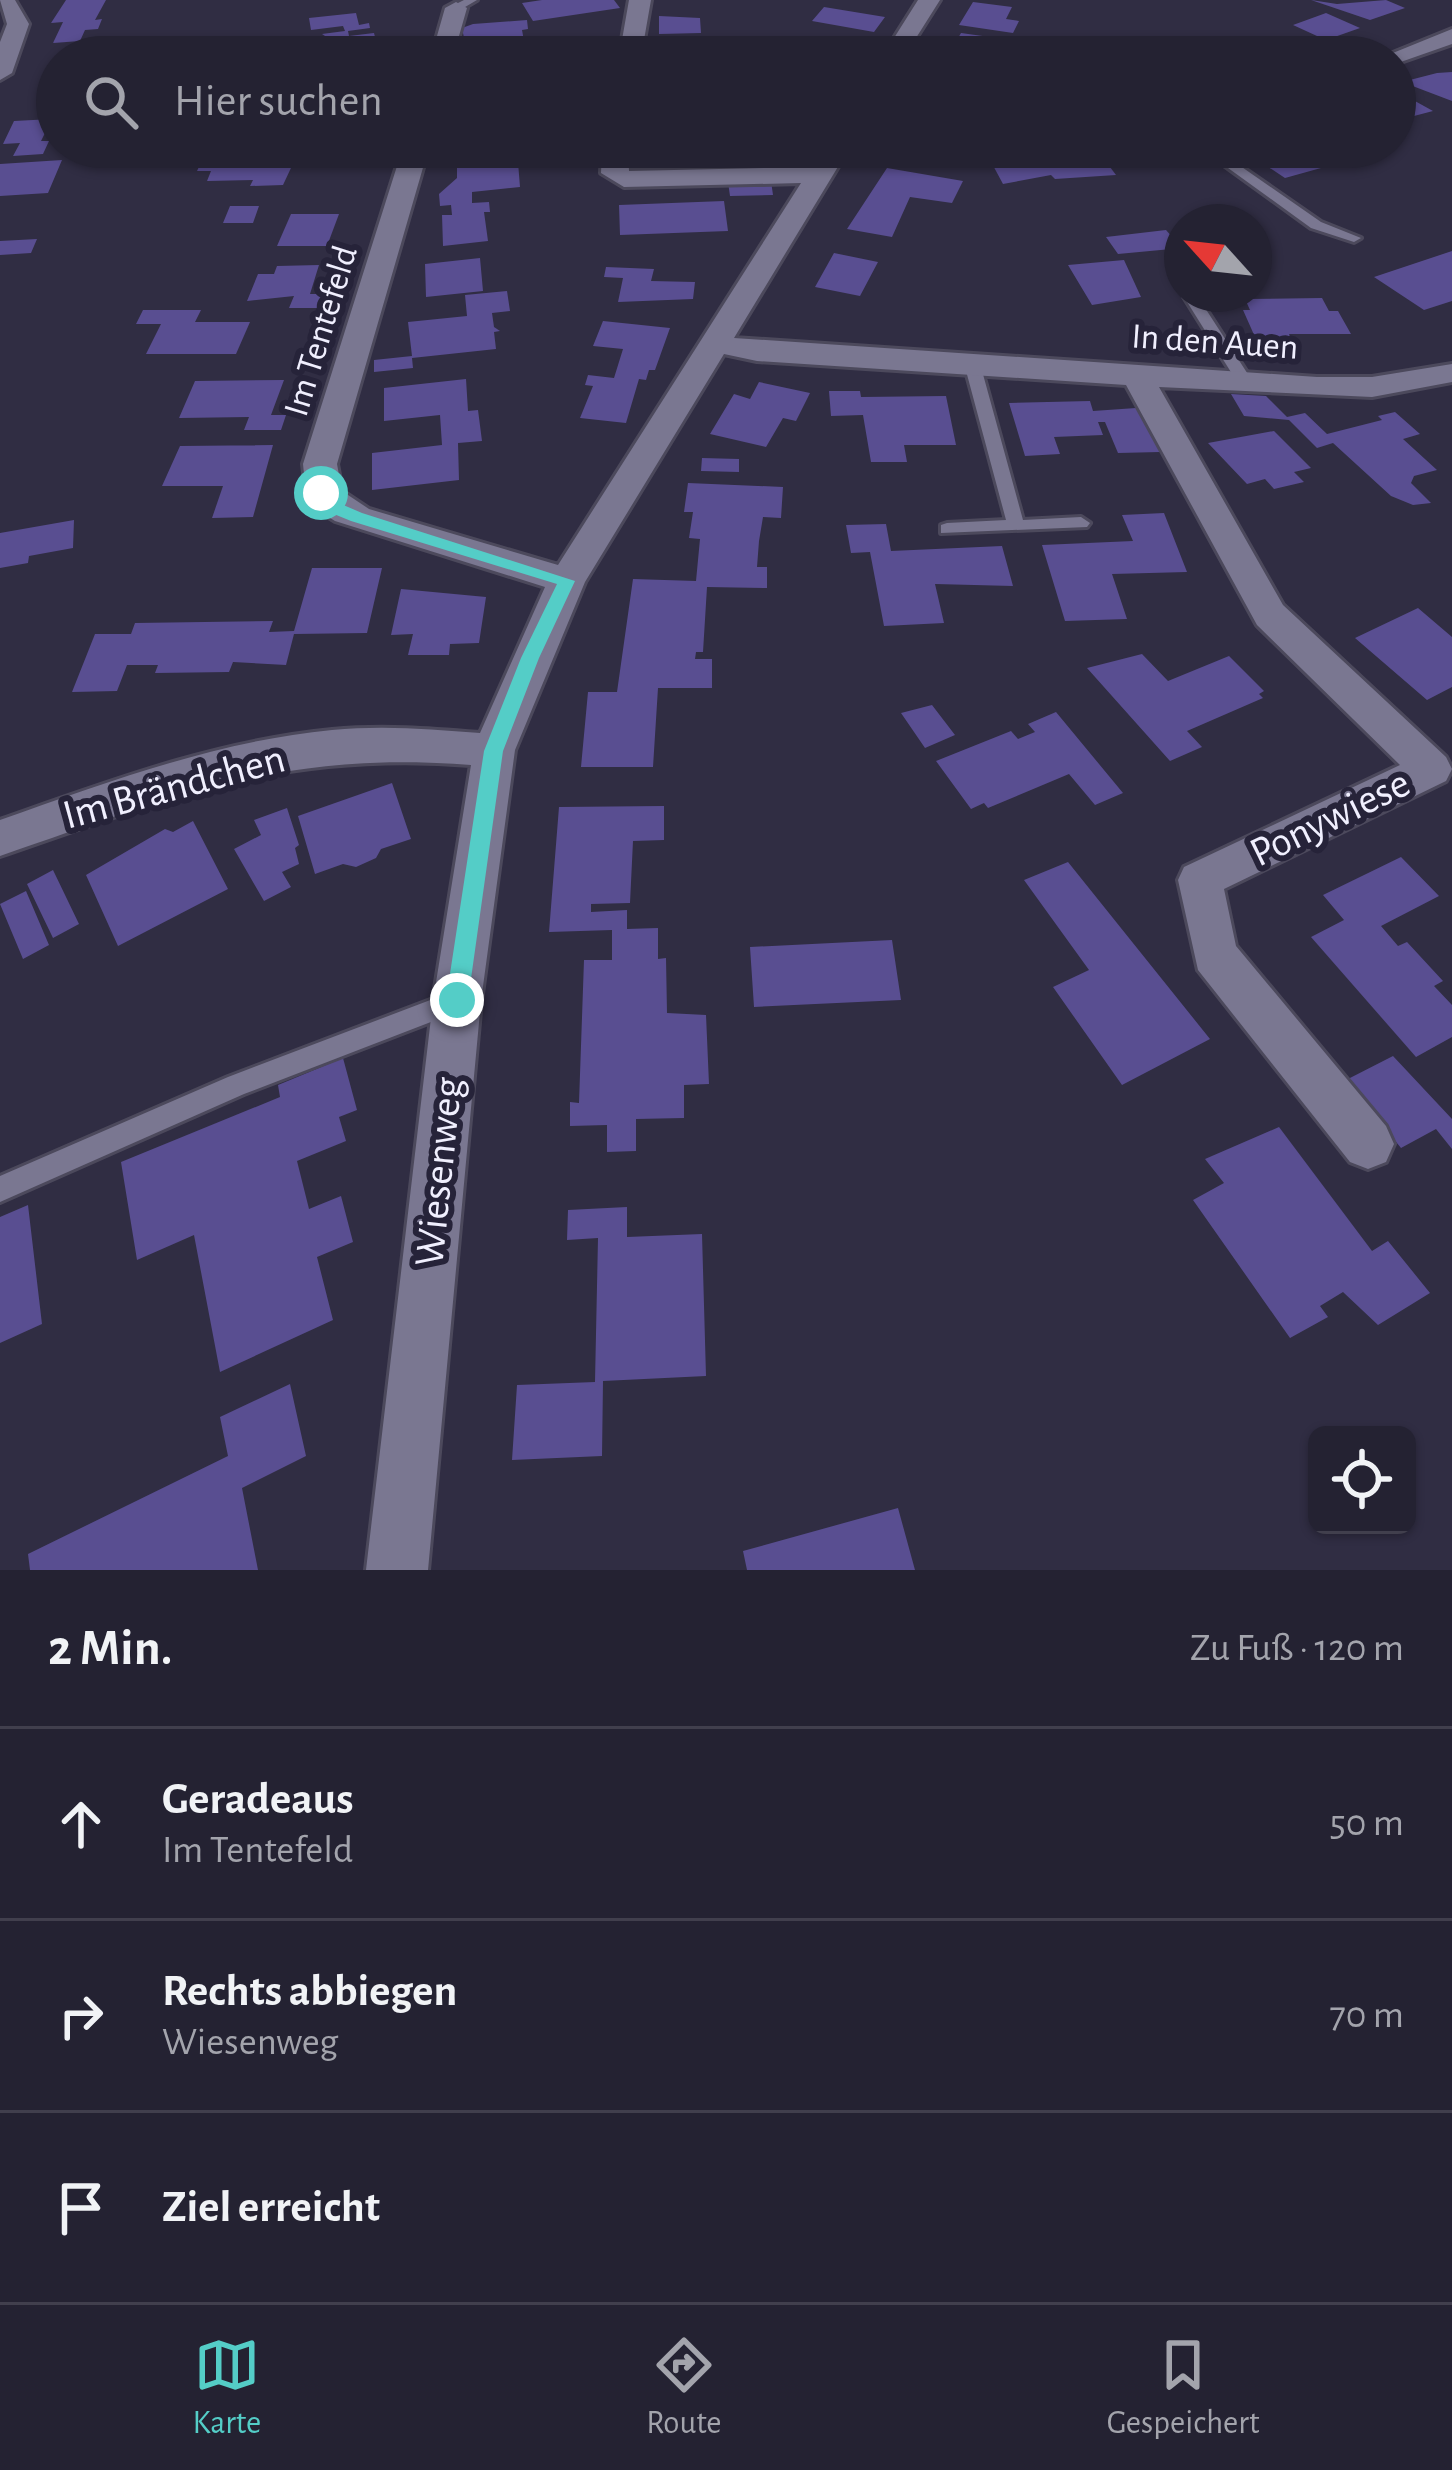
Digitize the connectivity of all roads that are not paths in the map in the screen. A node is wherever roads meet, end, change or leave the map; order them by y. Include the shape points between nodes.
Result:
1 (4, 0) edge
2 (640, 0) edge
3 (928, 0) edge
4 (464, 4) edge
5 (451, 36) edge
6 (634, 36) edge
7 (906, 36) edge
8 (1452, 36) edge
9 (1416, 49) edge
10 (0, 73) edge
11 (410, 168) edge
12 (614, 168) edge
13 (749, 168) edge
14 (824, 168) edge
15 (1234, 168) edge
16 (1354, 238) dead end
17 (1200, 312) edge
18 (712, 342) junction
19 (973, 367) junction
20 (1452, 373) edge
21 (1137, 376) junction
22 (1245, 382) junction
23 (1082, 523) dead end
24 (1016, 526) junction
25 (947, 529) dead end
26 (567, 581) junction
27 (494, 751) junction
28 (0, 838) edge
29 (457, 1000) junction
30 (1368, 1144) dead end
31 (0, 1189) edge
32 (397, 1570) edge

1 - 10 street via 18,24
2 - 6 street
3 - 7 street
4 - 5 street
8 - 9 street
11 - 26 street, Im Tentefeld via 320,464 321,493 357,517
12 - 13 street via 624,179
14 - 18 street, Wiesenweg
15 - 16 lane via 1316,226
17 - 22 lane
18 - 19 street, In den Auen
18 - 26 street, Wiesenweg
19 - 21 street, In den Auen
19 - 24 lane
20 - 22 street, In den Auen via 1372,387
21 - 22 street, In den Auen
21 - 30 street, Ponywiese via 1270,615 1431,769 1200,880 1214,955
23 - 24 lane
24 - 25 lane
26 - 27 street, Wiesenweg
27 - 28 street, Im Brändchen via 383,743 291,753 174,777
27 - 29 street, Wiesenweg
29 - 31 lane
29 - 32 street, Wiesenweg

